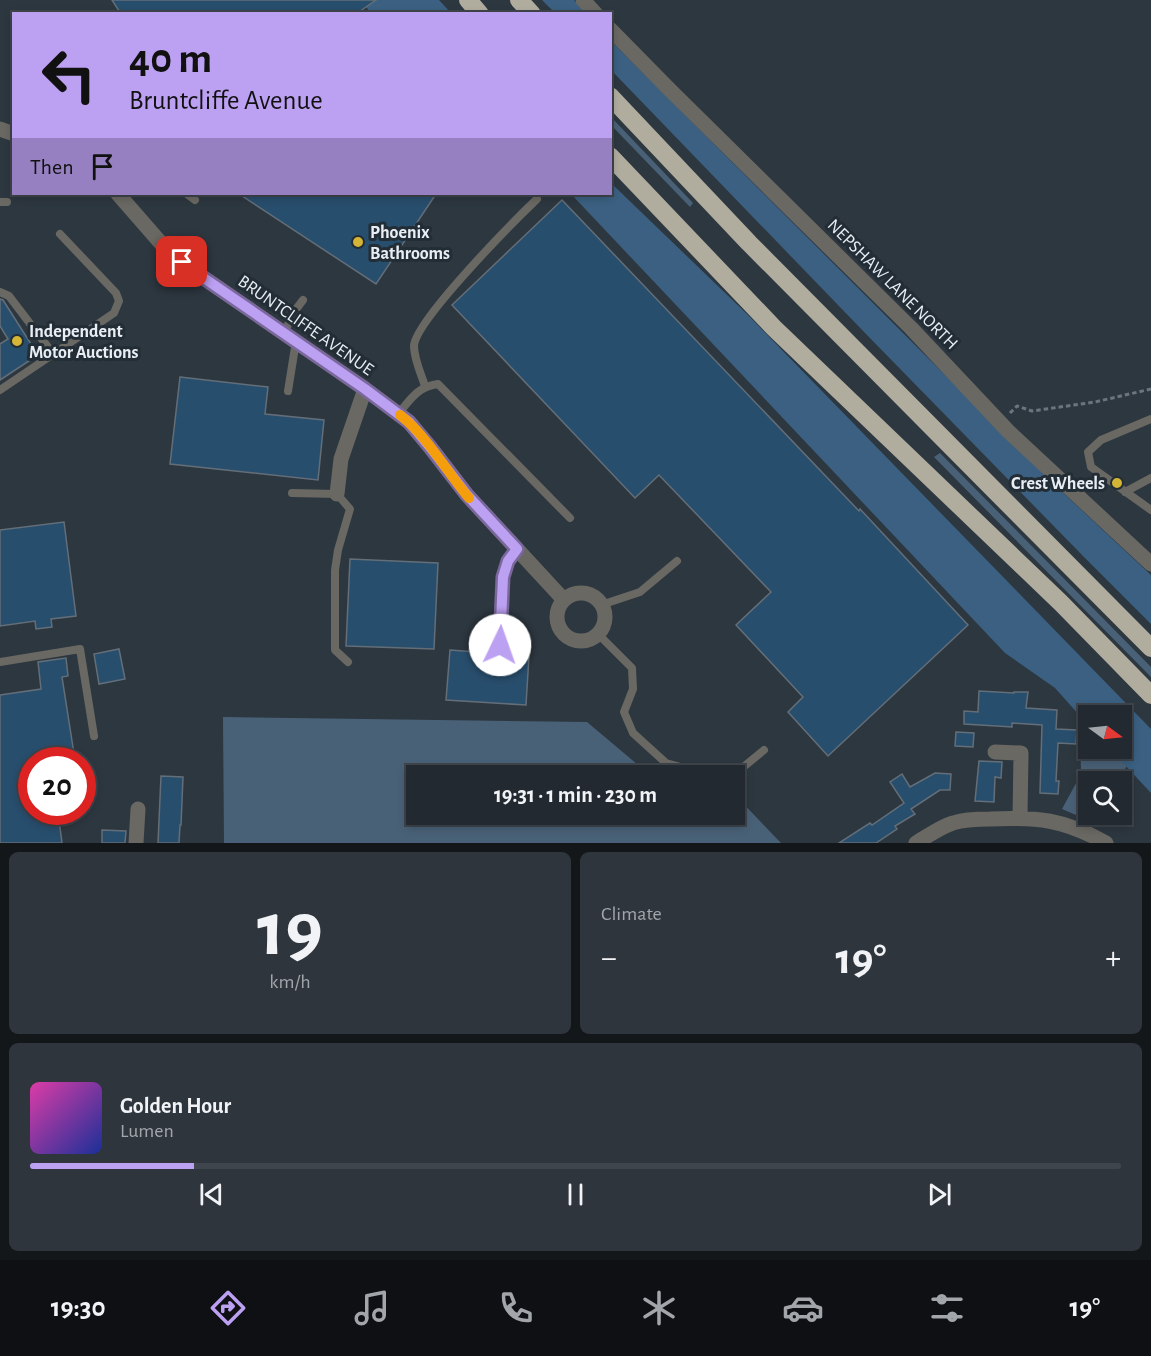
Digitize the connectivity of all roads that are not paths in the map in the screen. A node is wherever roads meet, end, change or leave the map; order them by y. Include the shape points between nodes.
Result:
1 (468, 0) edge
2 (519, 0) edge
3 (583, 0) edge
4 (478, 12) edge
5 (530, 12) edge
6 (594, 12) edge
7 (612, 31) edge
8 (612, 98) edge
9 (612, 158) edge
10 (119, 195) edge
11 (189, 195) edge
12 (537, 199) dead end
13 (195, 200) dead end
14 (60, 234) dead end
15 (0, 292) edge
16 (303, 300) dead end
17 (290, 337) junction
18 (54, 355) junction
19 (425, 386) junction
20 (365, 389) junction
21 (0, 390) edge
22 (288, 391) dead end
23 (398, 414) junction
24 (1151, 419) edge
25 (1151, 478) edge
26 (1125, 492) junction
27 (292, 493) dead end
28 (337, 494) junction
29 (1151, 510) edge
30 (570, 518) dead end
31 (517, 549) junction
32 (677, 561) dead end
33 (1151, 564) edge
34 (564, 600) junction
35 (601, 605) junction
36 (598, 634) junction
37 (500, 645) dead end
38 (1151, 648) edge
39 (0, 662) edge
40 (348, 662) dead end
41 (1151, 695) edge
42 (94, 736) dead end
43 (764, 750) dead end
44 (995, 752) dead end
45 (676, 765) edge
46 (745, 766) edge
47 (138, 809) dead end
48 (1020, 818) junction
49 (925, 841) edge
50 (136, 843) edge
51 (1106, 843) edge

1 - 4 highway
2 - 5 highway
3 - 6 street
7 - 33 street, NEPSHAW LANE NORTH via 911,328 1000,422
8 - 38 highway
9 - 41 highway via 774,328 1061,603
10 - 17 street, BRUNTCLIFFE AVENUE via 166,249
11 - 13 lane
12 - 19 lane via 485,252 420,330 414,345
14 - 18 lane via 116,292 119,301 114,313
15 - 18 lane via 9,297
16 - 17 lane via 294,312
17 - 20 street, BRUNTCLIFFE AVENUE
17 - 22 lane
18 - 21 lane
19 - 23 lane
19 - 30 lane via 438,384
20 - 23 street, BRUNTCLIFFE AVENUE
20 - 28 street via 341,459
23 - 31 street, BRUNTCLIFFE AVENUE
24 - 26 lane via 1101,440 1088,452 1091,466
25 - 26 lane
26 - 29 lane
27 - 28 lane
28 - 40 lane via 350,509 335,570 335,650
31 - 34 street, BRUNTCLIFFE AVENUE
31 - 37 lane via 503,577
32 - 35 lane via 640,592
34 - 35 street via 581,593
34 - 36 street via 557,617 564,634 581,641
35 - 36 street via 605,617
36 - 45 lane via 632,668 633,689 624,712 633,733 666,762
39 - 42 lane via 80,649
43 - 46 lane
44 - 48 street via 1021,753
47 - 50 street
48 - 49 street via 961,821 940,829
48 - 51 street via 1052,820

